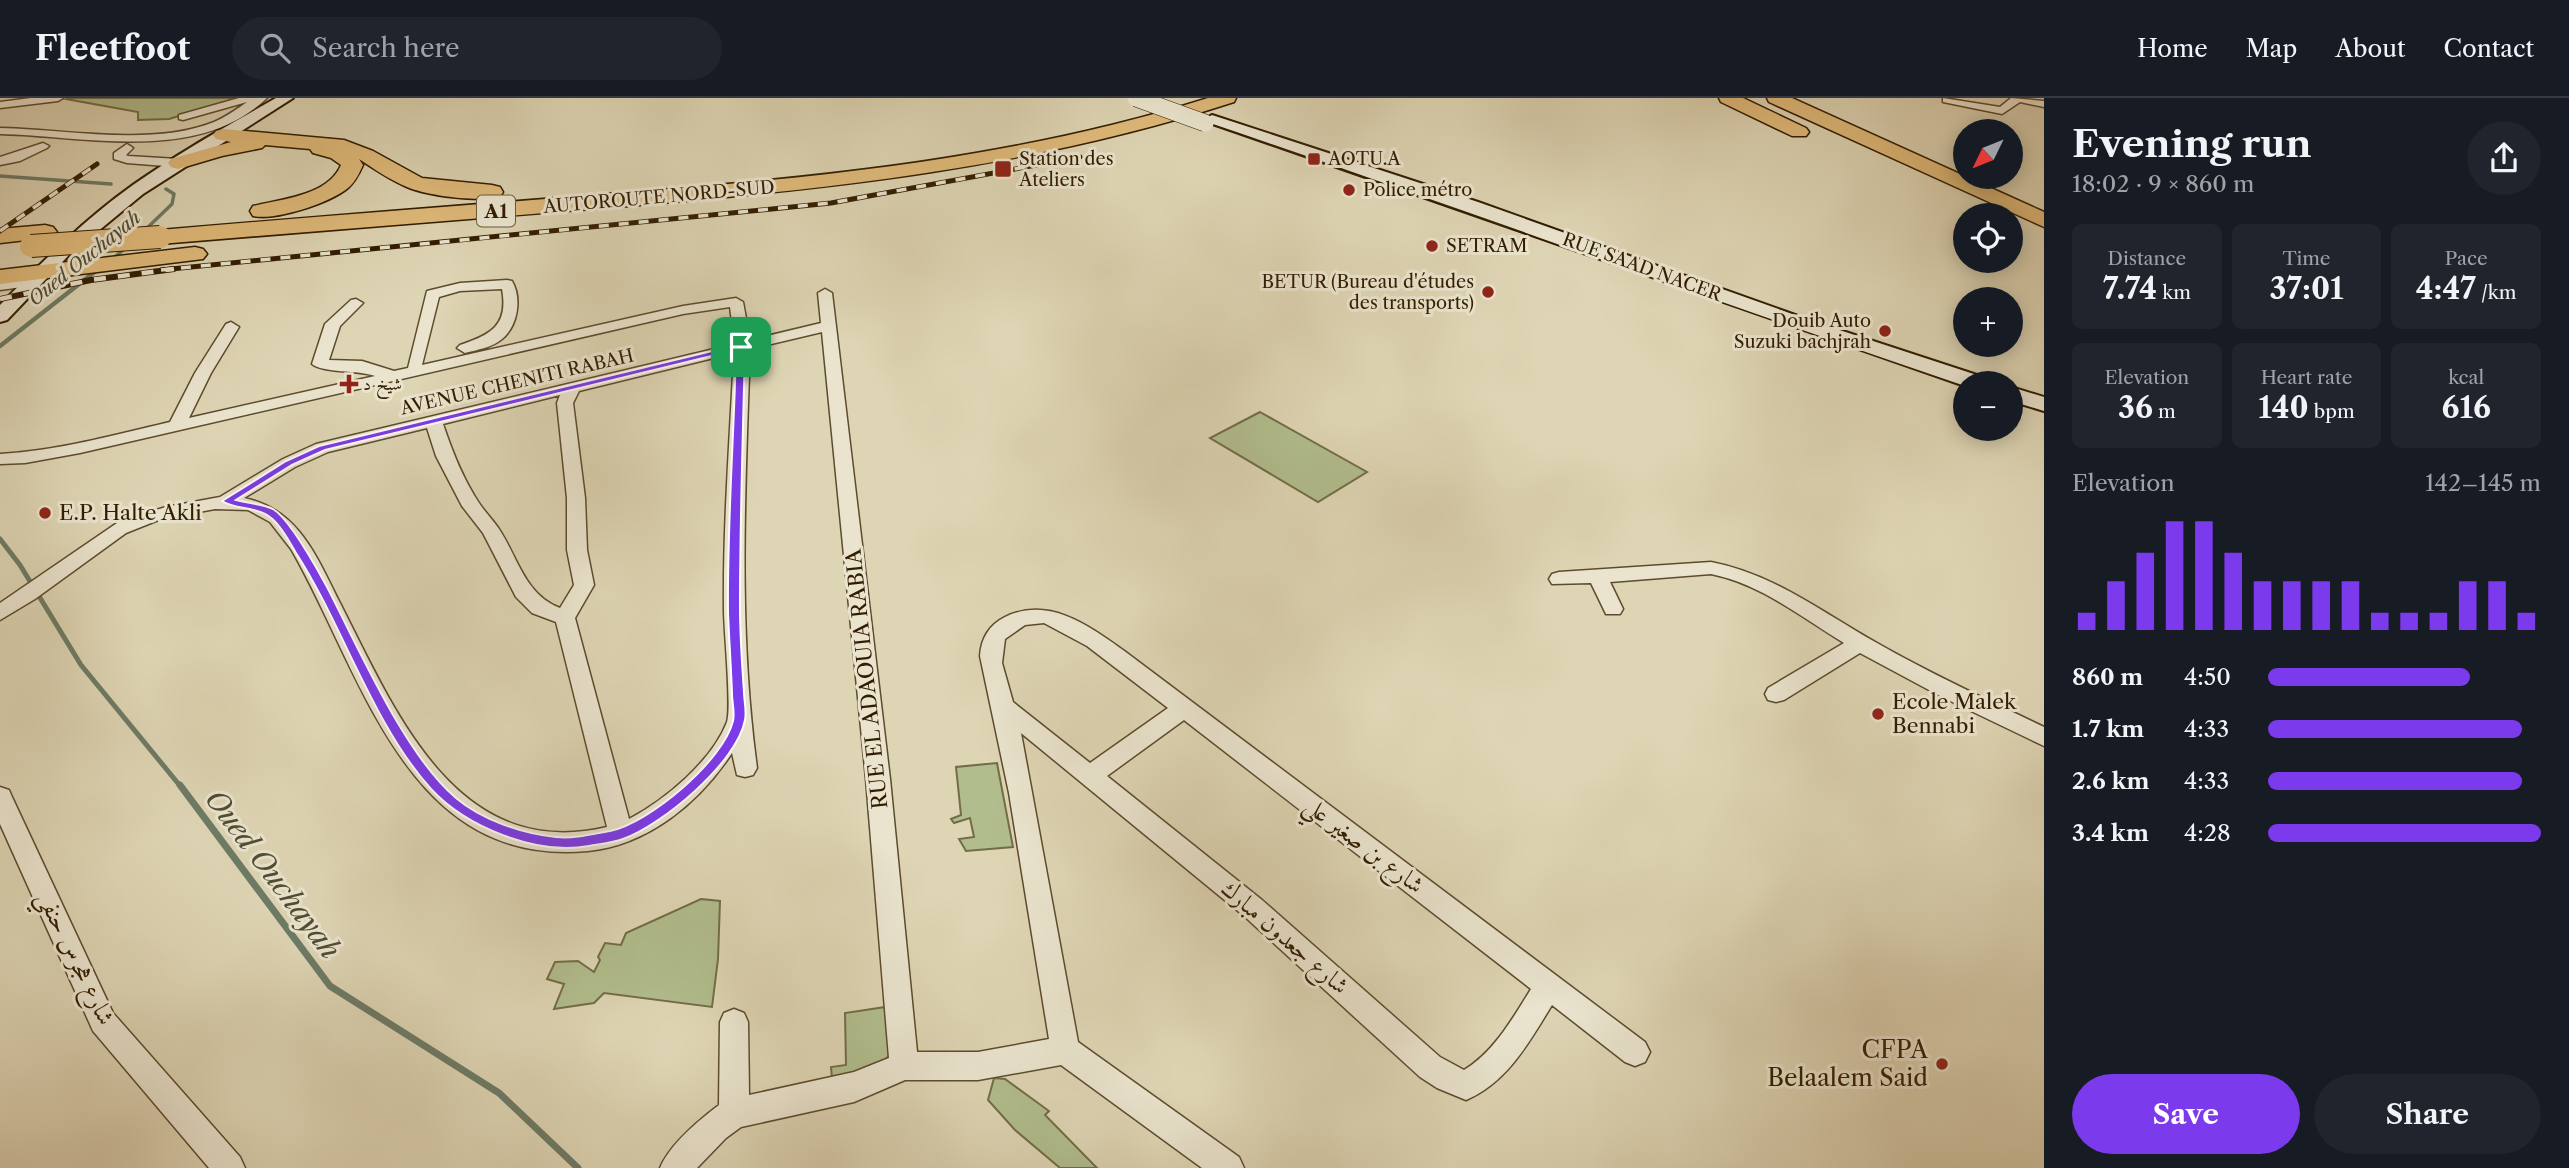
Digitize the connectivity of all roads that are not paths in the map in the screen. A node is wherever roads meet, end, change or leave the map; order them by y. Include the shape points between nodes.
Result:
1 (58, 98) edge
2 (251, 98) edge
3 (262, 98) edge
4 (286, 98) edge
5 (1136, 98) edge
6 (1152, 98) edge
7 (1227, 98) edge
8 (1242, 98) edge
9 (1728, 98) edge
10 (1735, 98) edge
11 (1756, 98) edge
12 (1776, 98) edge
13 (2017, 98) edge
14 (1947, 100) edge
15 (2044, 104) edge
16 (0, 105) edge
17 (1201, 112) edge
18 (183, 117) dead end
19 (0, 130) edge
20 (52, 133) junction
21 (218, 138) junction
22 (0, 144) edge
23 (258, 144) junction
24 (36, 146) junction
25 (56, 147) dead end
26 (80, 148) dead end
27 (127, 148) junction
28 (179, 153) junction
29 (0, 161) edge
30 (833, 182) junction
31 (643, 188) junction
32 (1980, 203) edge
33 (2044, 220) edge
34 (2023, 222) edge
35 (164, 230) junction
36 (2044, 231) edge
37 (2023, 233) edge
38 (0, 236) edge
39 (38, 239) junction
40 (2044, 242) edge
41 (0, 248) edge
42 (62, 252) junction
43 (98, 263) junction
44 (0, 277) edge
45 (38, 278) junction
46 (0, 286) edge
47 (825, 293) dead end
48 (356, 303) dead end
49 (0, 316) edge
50 (827, 326) junction
51 (231, 327) dead end
52 (741, 347) junction
53 (414, 366) junction
54 (391, 375) junction
55 (1953, 375) edge
56 (572, 388) junction
57 (2023, 398) edge
58 (2044, 404) edge
59 (434, 422) junction
60 (177, 425) junction
61 (0, 459) edge
62 (227, 501) junction
63 (1597, 576) junction
64 (1559, 579) dead end
65 (1613, 609) dead end
66 (0, 613) edge
67 (565, 618) junction
68 (1860, 643) junction
69 (1776, 694) dead end
70 (1003, 706) junction
71 (1184, 709) junction
72 (739, 720) junction
73 (2044, 737) edge
74 (745, 768) dead end
75 (1090, 776) junction
76 (0, 797) edge
77 (621, 834) junction
78 (1548, 987) junction
79 (734, 1022) dead end
80 (1065, 1050) junction
81 (1635, 1052) dead end
82 (904, 1066) junction
83 (734, 1113) junction
84 (229, 1168) edge
85 (676, 1168) edge
86 (1228, 1168) edge

1 - 16 street
2 - 18 street
3 - 20 street via 225,121 194,131 119,137
4 - 21 main road
5 - 17 main road, bridge
6 - 17 main road
7 - 17 highway, AUTOROUTE NORD-SUD / A1
8 - 17 highway
9 - 10 highway via 1820,142
11 - 32 highway
12 - 33 highway
13 - 14 street via 2002,111
13 - 15 street
17 - 30 highway, AUTOROUTE NORD-SUD / A1 via 1027,149
17 - 31 highway, AUTOROUTE NORD-SUD / A1 via 1109,121 837,169
17 - 55 main road, RUE SAAD NACER via 1271,145 1446,197
19 - 20 street
19 - 20 street via 72,121
20 - 24 street
21 - 23 highway
21 - 28 main road
21 - 31 highway via 344,146 402,178 444,189
22 - 24 street
23 - 28 highway
23 - 35 highway via 337,152 349,160 351,171 329,189 301,202
24 - 25 street
24 - 29 street
26 - 27 street
27 - 28 street
27 - 28 street via 118,156
28 - 42 main road
30 - 35 highway, AUTOROUTE NORD-SUD / A1
30 - 43 highway via 415,232
31 - 35 highway, AUTOROUTE NORD-SUD / A1
34 - 36 highway
35 - 39 highway, AUTOROUTE NORD-SUD / A1, bridge
37 - 40 highway
38 - 39 highway, AUTOROUTE NORD-SUD / A1
39 - 41 highway, AUTOROUTE NORD-SUD / A1
42 - 43 highway
42 - 45 main road
43 - 45 highway
44 - 45 highway
45 - 46 street
45 - 49 main road
47 - 50 street, RUE EL ADAOUIA RABIA
48 - 54 street via 333,324 320,364 362,366
50 - 52 street, AVENUE CHENITI RABAH
50 - 82 street, RUE EL ADAOUIA RABIA via 878,779
51 - 60 street
52 - 54 street via 736,302 718,303
52 - 56 street, AVENUE CHENITI RABAH
52 - 72 street via 734,596
53 - 53 street via 432,294 460,287 509,286 511,304 500,334
53 - 54 street
54 - 60 street
56 - 59 street, AVENUE CHENITI RABAH
56 - 67 street via 565,403 584,585
57 - 58 main road
59 - 62 street, AVENUE CHENITI RABAH via 310,452
59 - 67 street via 445,456 471,506 491,531 523,592 539,608
60 - 61 street via 25,458
62 - 66 street via 135,522
62 - 77 street via 270,512 290,535 393,723 452,802 476,818 533,839 580,842
63 - 64 street
63 - 65 street
63 - 68 street via 1684,578 1711,568 1734,573
67 - 77 street
68 - 69 street
68 - 73 street
70 - 71 street, شارع بن صغير علي via 991,663 993,640 1004,626 1041,615 1077,630
70 - 75 street, شارع جعدون مبارك
70 - 80 street, شارع بن صغير علي
71 - 75 street
71 - 78 street, شارع بن صغير علي
72 - 74 street
72 - 77 street via 709,771 664,810
75 - 78 street, شارع جعدون مبارك via 1253,908 1430,1067 1457,1083 1466,1084 1487,1071
76 - 84 street, شارع هجرس حنفي via 103,1022
78 - 81 street, شارع بن صغير علي
79 - 83 street
80 - 82 street via 978,1066
80 - 86 street
82 - 83 street via 854,1087
83 - 85 street via 715,1126

